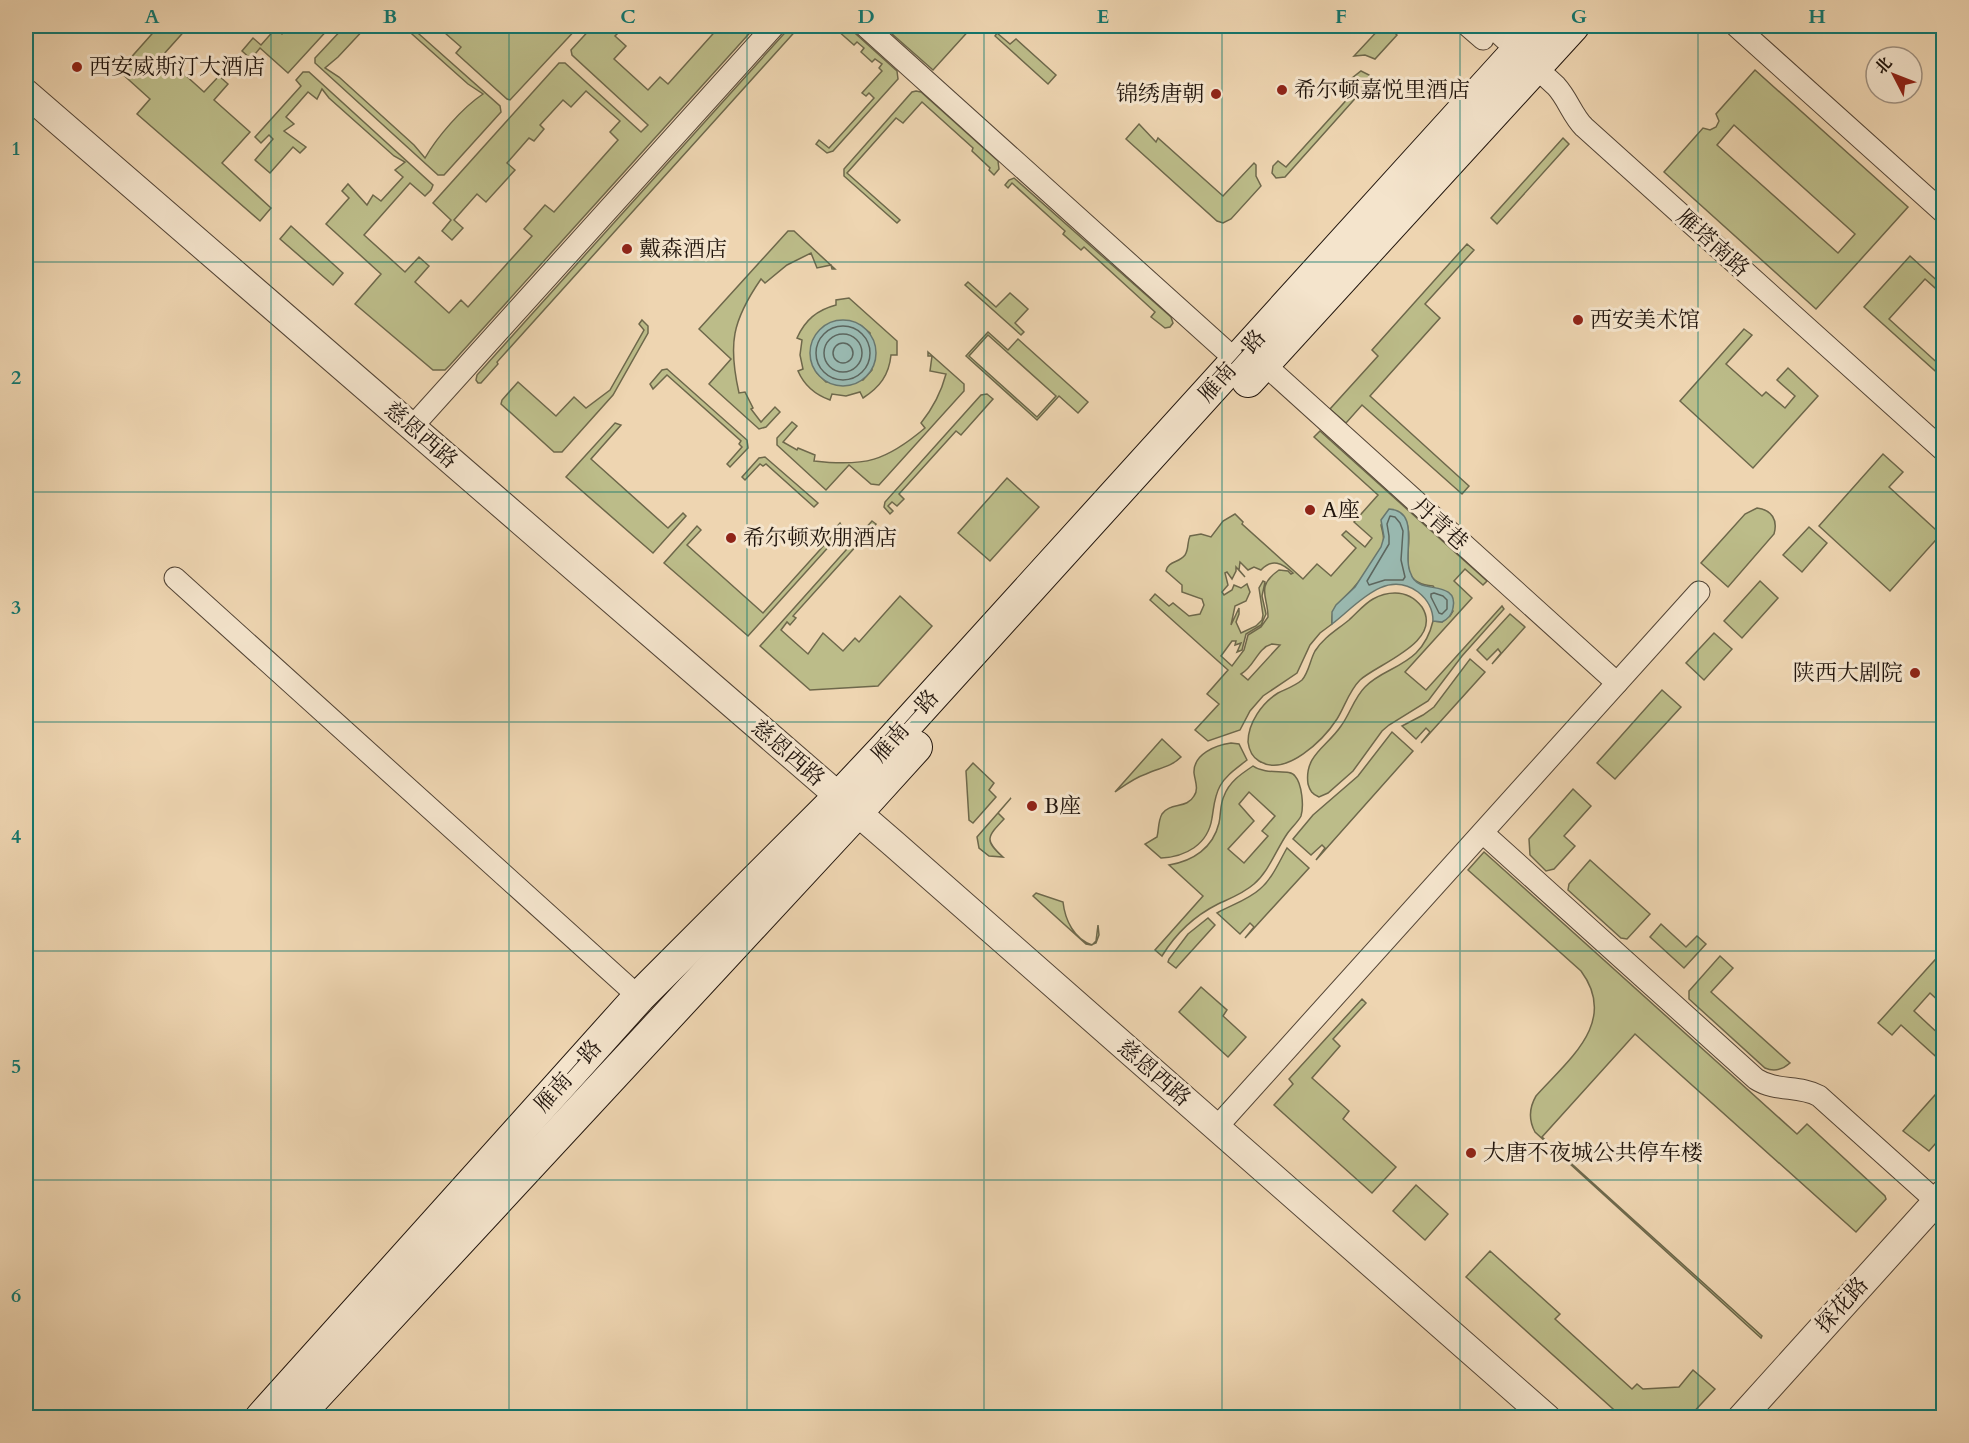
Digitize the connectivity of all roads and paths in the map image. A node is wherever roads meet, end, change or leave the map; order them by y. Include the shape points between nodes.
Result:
1 (774, 26) edge
2 (865, 26) edge
3 (1540, 26) edge
4 (1573, 26) edge
5 (1736, 26) edge
6 (1481, 31) edge
7 (1526, 58) junction
8 (26, 93) edge
9 (1944, 213) edge
10 (1251, 362) junction
11 (412, 427) junction
12 (1944, 451) edge
13 (175, 578) dead end
14 (1699, 592) dead end
15 (1617, 683) junction
16 (848, 805) junction
17 (1483, 832) junction
18 (639, 997) junction
19 (1216, 1128) junction
20 (1940, 1197) edge
21 (261, 1418) edge
22 (295, 1418) edge
23 (1547, 1418) edge
24 (1742, 1418) edge

1 - 11 street
2 - 10 street, 丹青巷
3 - 7 main road, 雁南一路
4 - 7 main road, 雁南一路
5 - 9 street
6 - 7 street, 雁塔南路
7 - 10 main road, 雁南一路
7 - 12 street, 雁塔南路 via 1564,95 1584,127
8 - 11 street, 慈恩西路
10 - 15 street, 丹青巷
10 - 16 main road, 雁南一路
11 - 16 street, 慈恩西路
13 - 18 street
14 - 15 street
15 - 17 street
16 - 18 main road, 雁南一路
16 - 19 street, 慈恩西路
16 - 22 main road, 雁南一路
17 - 19 street
17 - 20 street via 1756,1079 1768,1086 1806,1090 1819,1096
18 - 21 main road, 雁南一路
19 - 23 street, 慈恩西路
20 - 24 street, 探花路

